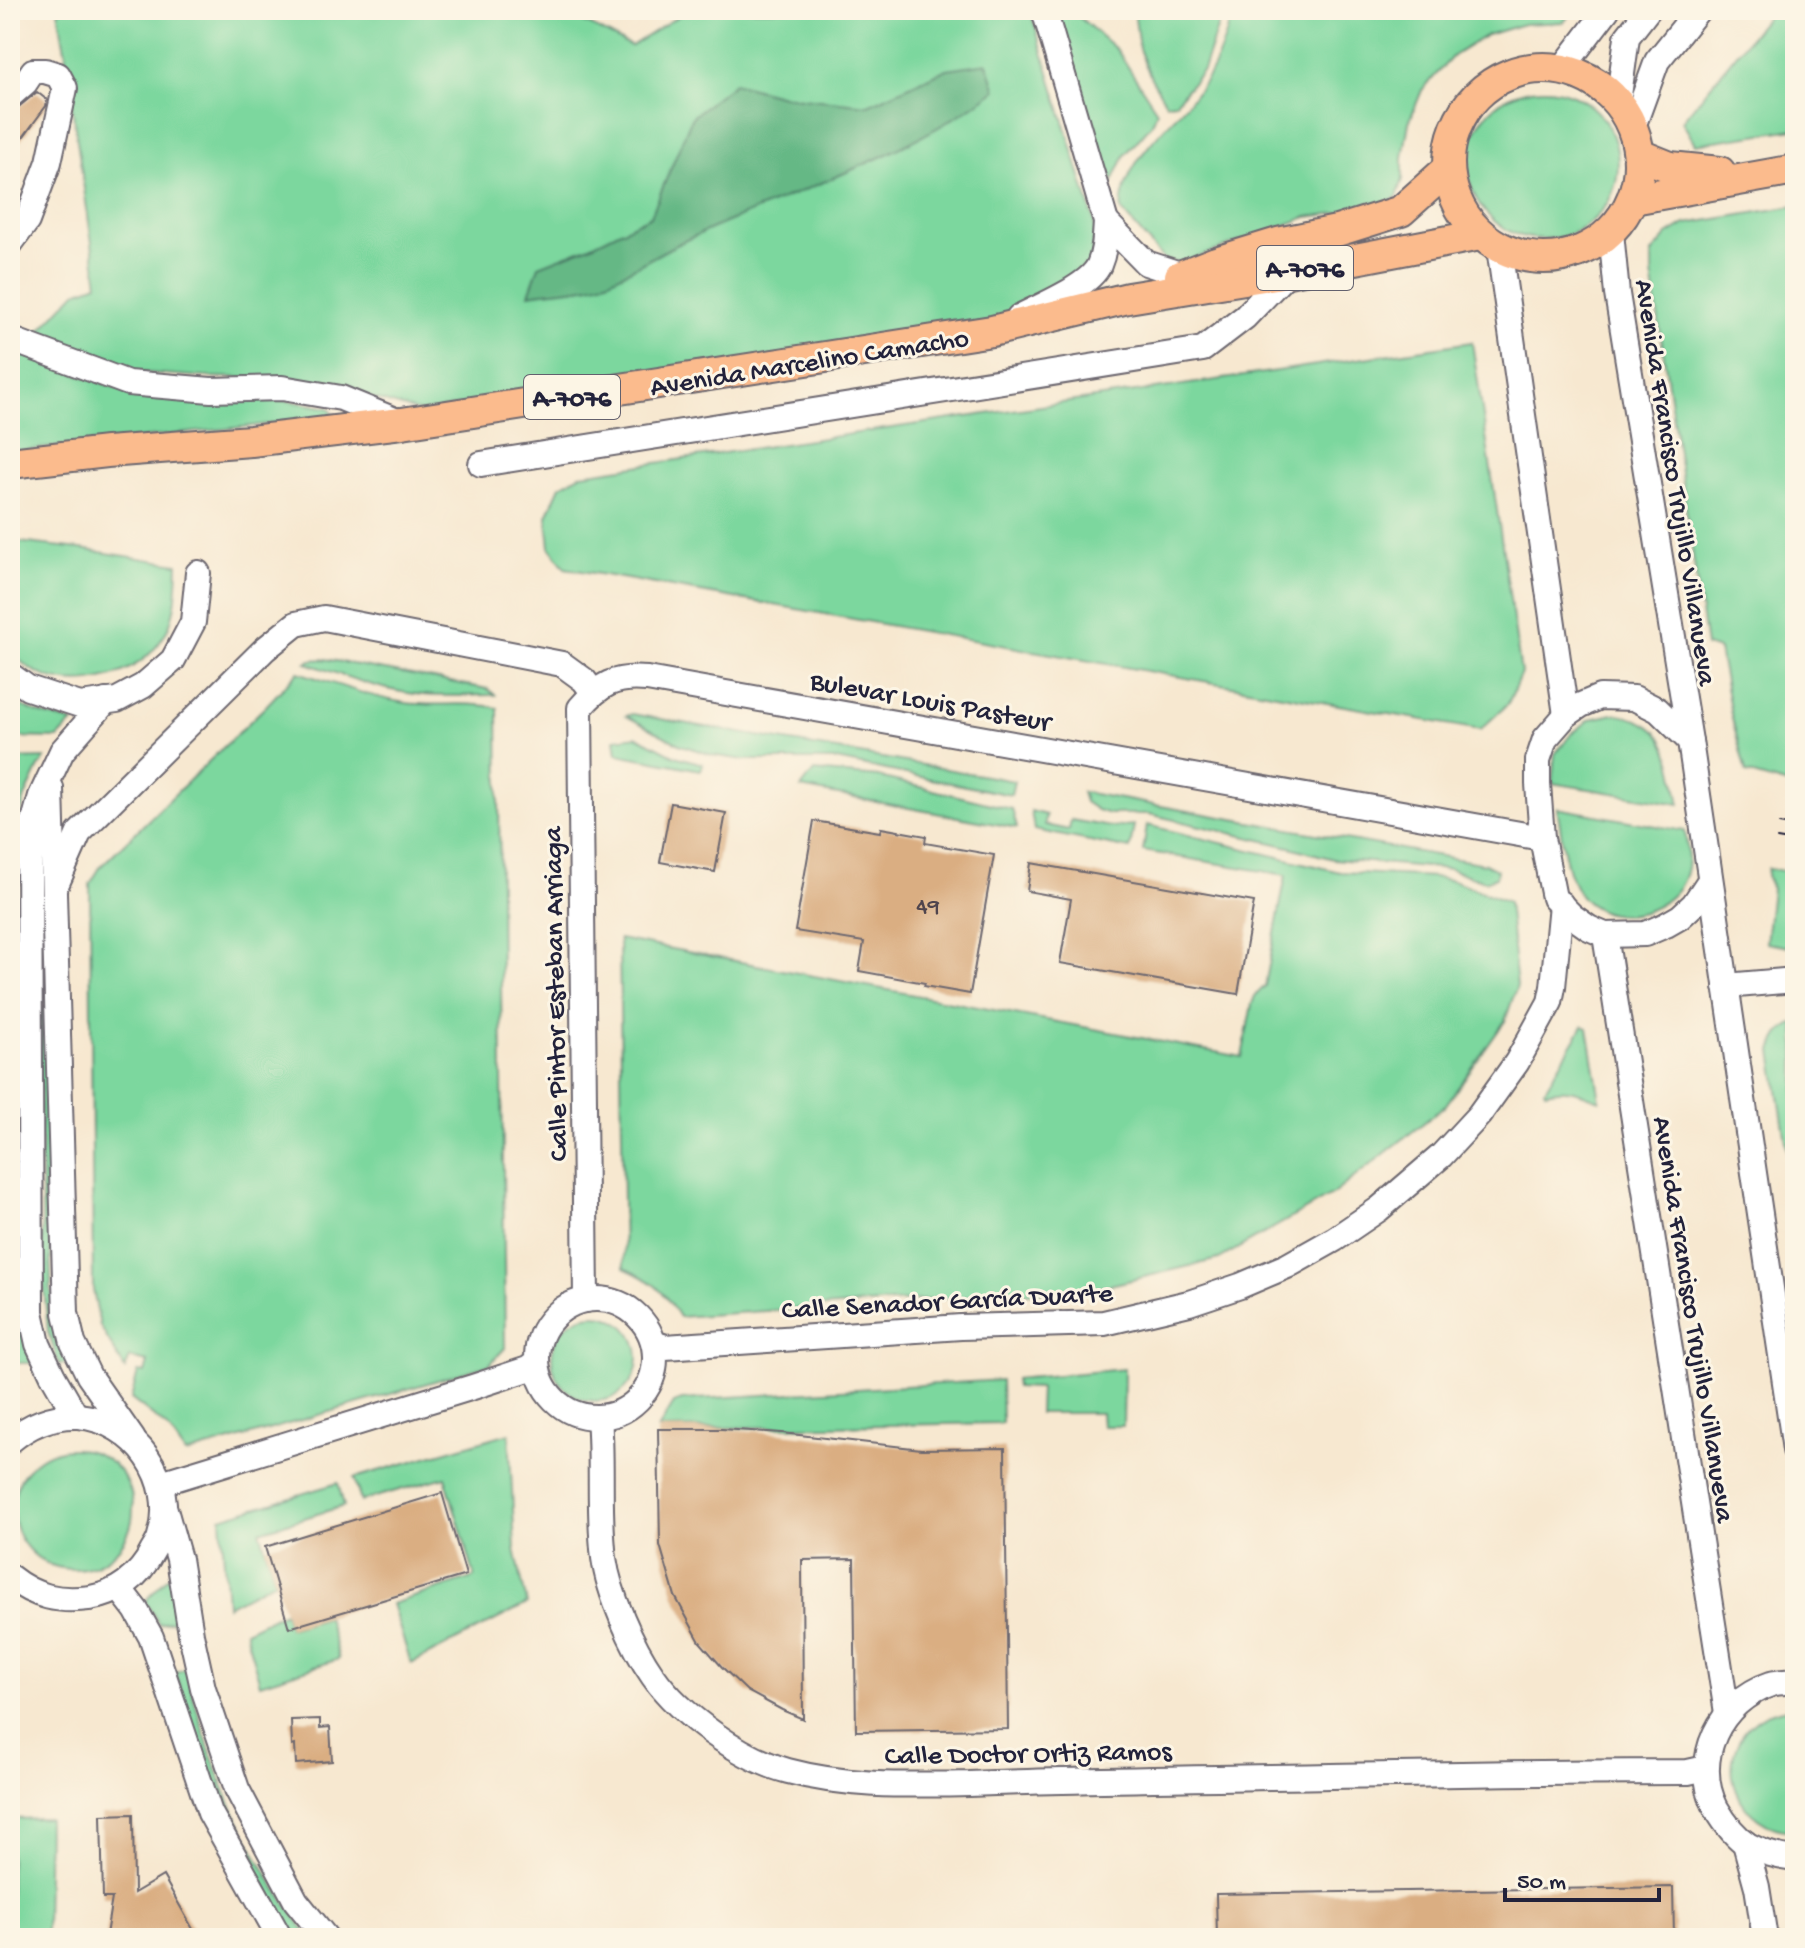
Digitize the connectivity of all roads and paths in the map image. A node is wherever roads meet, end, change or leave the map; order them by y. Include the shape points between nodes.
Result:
1 (1044, 10) edge
2 (1607, 10) edge
3 (1648, 10) edge
4 (1698, 10) edge
5 (1562, 69) junction
6 (10, 96) edge
7 (1630, 129) junction
8 (1448, 169) junction
9 (1795, 170) edge
10 (1758, 176) junction
11 (1633, 199) junction
12 (1106, 222) junction
13 (1611, 232) junction
14 (1490, 242) junction
15 (10, 244) edge
16 (1288, 272) junction
17 (1183, 275) junction
18 (1128, 298) junction
19 (992, 331) junction
20 (10, 339) edge
21 (402, 423) junction
22 (10, 463) edge
23 (481, 464) dead end
24 (198, 573) dead end
25 (10, 675) edge
26 (593, 692) junction
27 (106, 701) junction
28 (1566, 715) junction
29 (1690, 741) junction
30 (50, 775) junction
31 (1542, 838) junction
32 (1710, 880) junction
33 (54, 889) junction
34 (1561, 904) junction
35 (1605, 935) junction
36 (1795, 980) edge
37 (1726, 986) junction
38 (586, 1300) junction
39 (654, 1343) junction
40 (537, 1362) junction
41 (76, 1416) junction
42 (599, 1417) junction
43 (133, 1439) junction
44 (10, 1441) edge
45 (1795, 1450) edge
46 (163, 1494) junction
47 (10, 1577) edge
48 (119, 1588) junction
49 (1795, 1681) edge
50 (1727, 1713) junction
51 (1706, 1768) junction
52 (1745, 1843) junction
53 (1795, 1859) edge
54 (280, 1938) edge
55 (326, 1938) edge
56 (1765, 1938) edge

1 - 12 street
2 - 5 street
3 - 7 street via 1627,37
4 - 7 street via 1657,61
5 - 7 main road via 1593,81
5 - 8 main road via 1533,68 1505,75 1480,91 1450,140
6 - 15 street via 33,71 58,75 65,88 49,162 27,221
7 - 10 main road via 1670,167
7 - 11 main road, A-7076 via 1639,177
8 - 14 main road via 1463,216
8 - 17 main road, Avenida Marcelino Camacho / A-7076 via 1401,211
9 - 10 main road
10 - 11 main road
11 - 13 main road, A-7076
12 - 17 street via 1146,263
12 - 19 street via 1098,269 1081,286
13 - 14 main road, A-7076 via 1586,249 1558,258 1528,258
13 - 29 street, Avenida Francisco Trujillo Villanueva via 1619,310
14 - 16 main road, Avenida Marcelino Camacho / A-7076
14 - 28 street
16 - 18 main road, Avenida Marcelino Camacho / A-7076
16 - 23 street, Avenida Marcelino Camacho via 1245,317 1203,349
17 - 18 main road, Avenida Marcelino Camacho / A-7076
18 - 19 main road, Avenida Marcelino Camacho / A-7076
19 - 21 main road, Avenida Marcelino Camacho / A-7076
20 - 21 street via 128,383 211,390 282,388 341,398
21 - 22 main road, Avenida Marcelino Camacho / A-7076
24 - 27 street via 193,622 173,660 143,686
25 - 27 street via 28,688 80,705
26 - 31 street, Bulevar Louis Pasteur via 629,677 647,679
26 - 33 street via 562,664 324,618 296,624 79,833
26 - 38 street, Calle Pintor Esteban Arriaga via 580,708
27 - 30 street via 62,751
28 - 29 street via 1600,697 1634,698 1658,710
28 - 31 street via 1545,739 1538,760
29 - 32 street
30 - 33 street
30 - 41 street via 29,839 31,1312 38,1344
31 - 34 street via 1554,898
32 - 35 street via 1694,904 1666,925 1645,934
32 - 37 street
33 - 43 street via 66,1313 89,1376
34 - 35 street
34 - 39 street, Calle Senador García Duarte via 1550,1002 1479,1115 1379,1209 1287,1266 1189,1303 1104,1323 665,1347
35 - 50 street, Avenida Francisco Trujillo Villanueva
36 - 37 street
37 - 45 street
38 - 39 street via 604,1299 636,1313
38 - 40 street via 570,1305 545,1328
39 - 42 street via 656,1361 643,1395 629,1407
40 - 42 street via 549,1394 562,1406
40 - 46 street
41 - 43 street via 115,1427
41 - 44 street via 50,1419
42 - 51 street, Calle Doctor Ortiz Ramos via 604,1558 631,1636 653,1676 700,1723 737,1750 784,1770 869,1784 933,1785
43 - 46 street via 147,1455
46 - 48 street via 160,1536 136,1576
46 - 55 street via 203,1688 237,1789 296,1901
47 - 48 street via 38,1594 68,1601
48 - 54 street via 151,1637 210,1813
49 - 50 street via 1748,1694
50 - 51 street via 1712,1739
51 - 52 street via 1717,1810
52 - 53 street via 1769,1855
52 - 56 street

